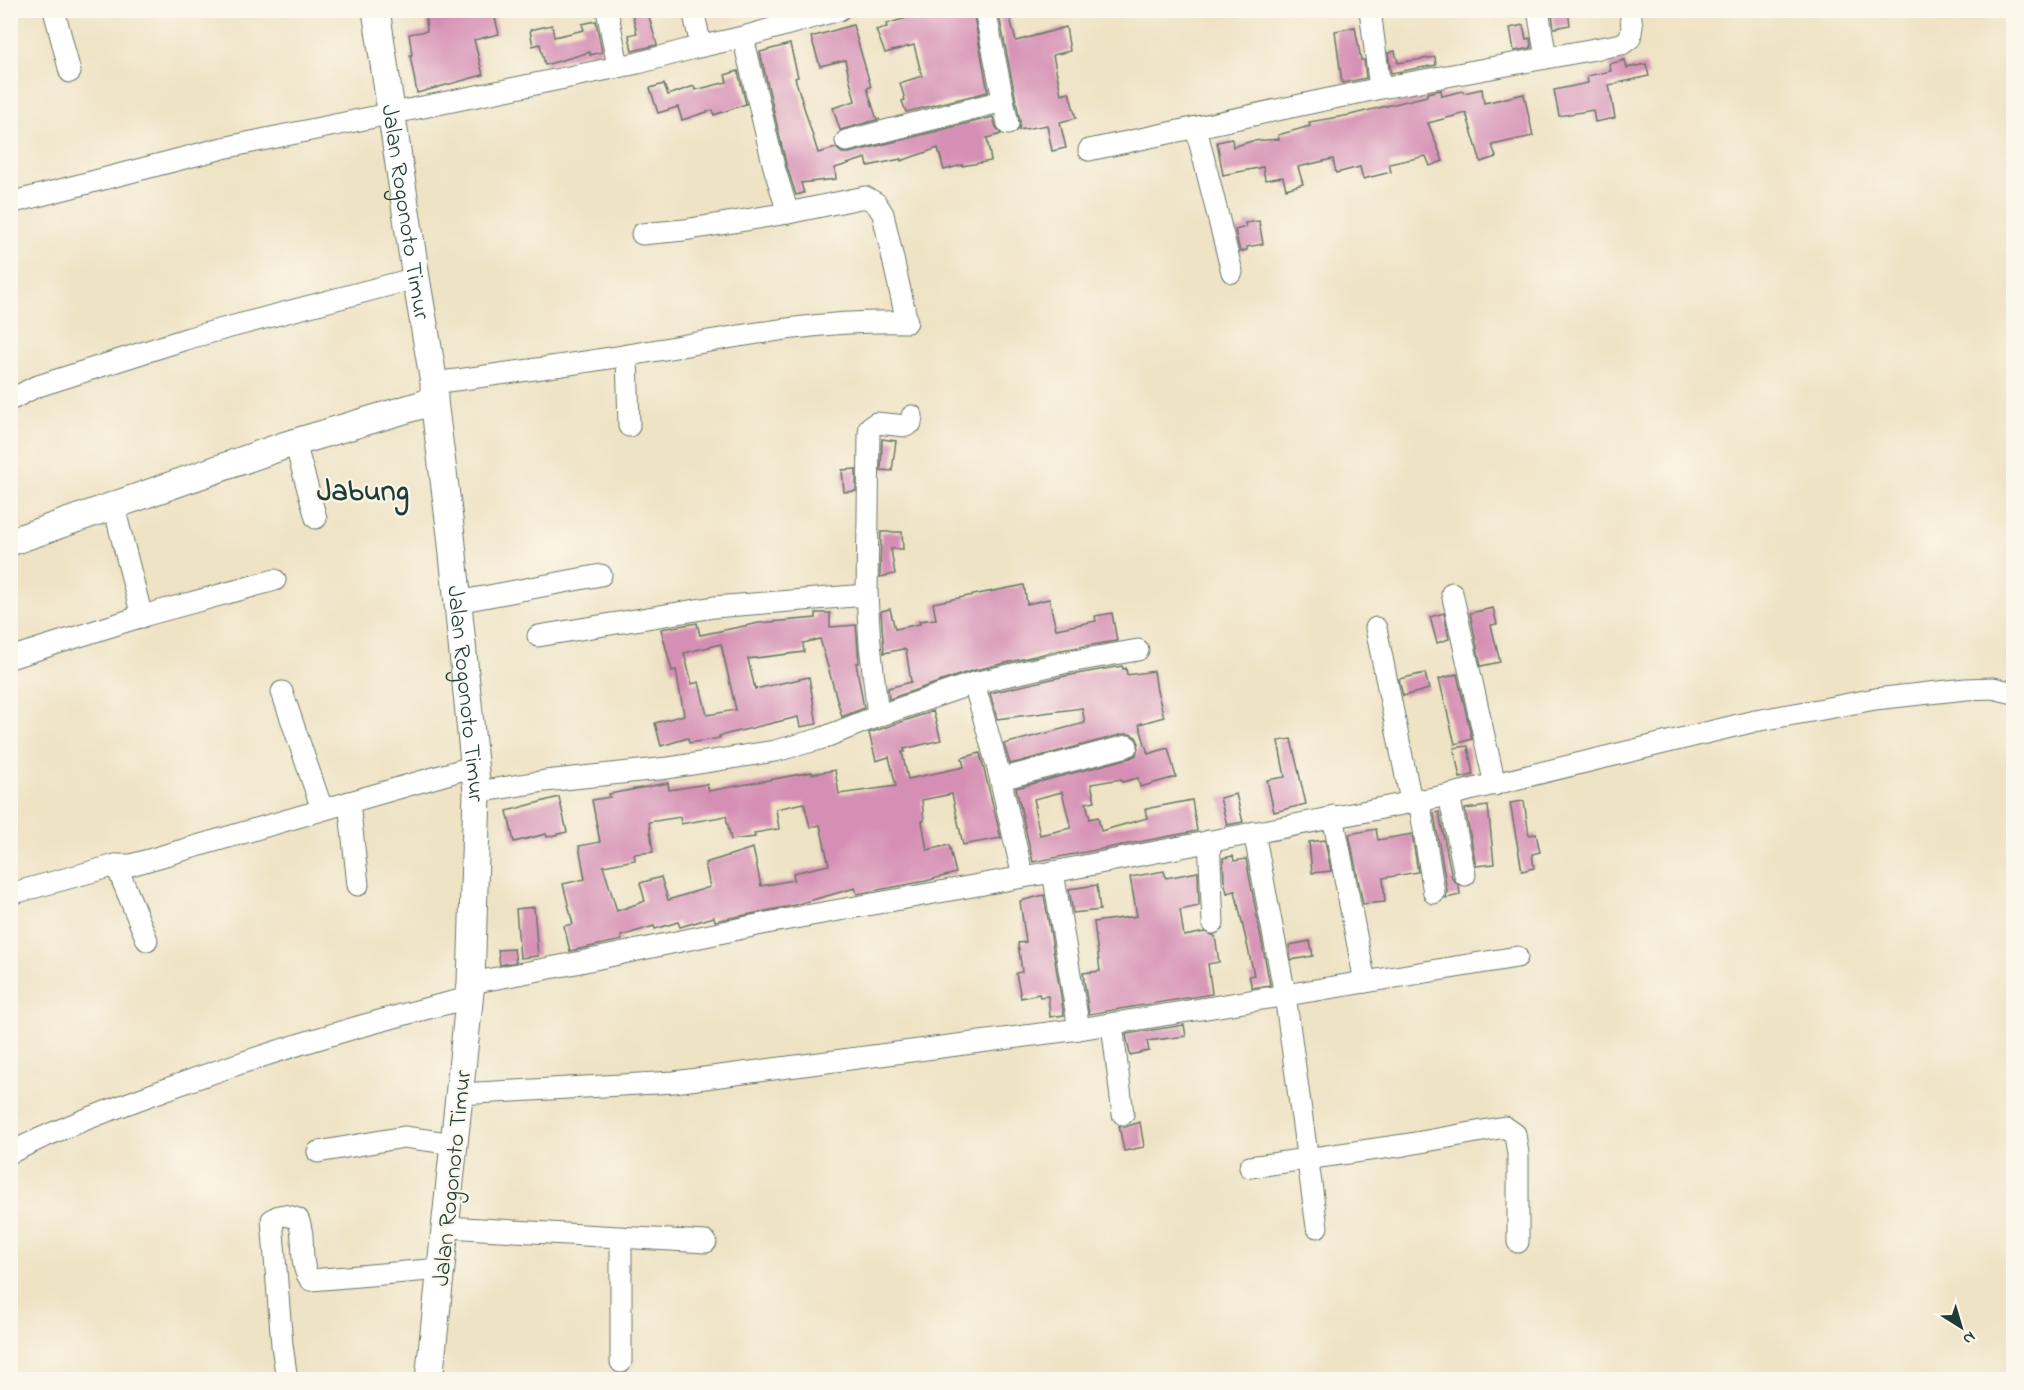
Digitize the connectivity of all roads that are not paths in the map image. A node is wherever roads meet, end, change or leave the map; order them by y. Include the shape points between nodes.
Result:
1 (54, 10) edge
2 (376, 10) edge
3 (608, 10) edge
4 (693, 10) edge
5 (838, 10) edge
6 (985, 10) edge
7 (1370, 10) edge
8 (1538, 10) edge
9 (1630, 10) edge
10 (743, 38) junction
11 (701, 46) junction
12 (1546, 58) junction
13 (618, 66) junction
14 (70, 72) dead end
15 (1380, 88) junction
16 (1004, 101) junction
17 (392, 112) junction
18 (1008, 124) dead end
19 (1196, 128) junction
20 (846, 141) dead end
21 (1089, 150) dead end
22 (10, 203) edge
23 (788, 213) junction
24 (642, 234) dead end
25 (1232, 272) dead end
26 (416, 278) junction
27 (627, 356) junction
28 (434, 392) junction
29 (10, 400) edge
30 (912, 416) dead end
31 (629, 426) dead end
32 (295, 443) junction
33 (114, 507) junction
34 (316, 518) dead end
35 (10, 542) edge
36 (601, 575) dead end
37 (275, 580) dead end
38 (1452, 593) dead end
39 (867, 594) junction
40 (457, 602) junction
41 (142, 617) junction
42 (1376, 628) dead end
43 (538, 636) dead end
44 (1138, 650) dead end
45 (10, 658) edge
46 (974, 683) junction
47 (282, 692) dead end
48 (2013, 693) edge
49 (878, 716) junction
50 (1127, 746) dead end
51 (476, 779) junction
52 (1001, 779) junction
53 (1495, 785) junction
54 (1449, 795) junction
55 (1415, 800) junction
56 (349, 802) junction
57 (322, 809) junction
58 (1333, 816) junction
59 (1254, 832) junction
60 (1209, 841) junction
61 (116, 865) junction
62 (1053, 872) junction
63 (1465, 874) dead end
64 (1023, 877) junction
65 (358, 885) dead end
66 (1434, 893) dead end
67 (10, 894) edge
68 (1213, 923) dead end
69 (147, 940) dead end
70 (1517, 957) dead end
71 (1365, 982) junction
72 (470, 990) junction
73 (1285, 995) junction
74 (1112, 1024) junction
75 (1079, 1029) junction
76 (460, 1094) junction
77 (1123, 1114) dead end
78 (455, 1144) junction
79 (318, 1152) dead end
80 (10, 1153) edge
81 (1308, 1159) junction
82 (1250, 1167) dead end
83 (446, 1227) junction
84 (1317, 1227) dead end
85 (621, 1238) junction
86 (706, 1242) dead end
87 (1518, 1242) dead end
88 (441, 1269) junction
89 (621, 1362) dead end
90 (287, 1380) edge
91 (429, 1380) edge

1 - 14 street
2 - 17 street, Jalan Rogonoto Timur
3 - 13 street
4 - 11 street
5 - 10 street
6 - 16 street
7 - 15 street
8 - 12 street
9 - 12 street via 1630,38 1622,44
10 - 11 street
10 - 23 street
11 - 13 street
12 - 15 street
13 - 17 street
15 - 19 street
16 - 18 street
16 - 20 street
17 - 22 street via 223,148
17 - 26 street, Jalan Rogonoto Timur
19 - 21 street
19 - 25 street
23 - 24 street
23 - 27 street via 865,197 876,203 883,214 908,322 830,325 738,336
26 - 28 street, Jalan Rogonoto Timur
26 - 29 street via 156,348 35,387
27 - 28 street
27 - 31 street
28 - 32 street
28 - 40 street, Jalan Rogonoto Timur
30 - 39 street via 906,426 876,423 870,427
32 - 33 street
32 - 34 street
33 - 35 street
33 - 41 street
36 - 40 street
37 - 41 street
38 - 53 street
39 - 43 street via 714,607
39 - 49 street
40 - 51 street, Jalan Rogonoto Timur
41 - 45 street
42 - 55 street
44 - 46 street
46 - 49 street
46 - 52 street
47 - 57 street
48 - 53 street via 1993,688 1966,689 1864,701 1755,721
49 - 51 street via 820,740 668,768 545,781
50 - 52 street
51 - 56 street
51 - 72 street, Jalan Rogonoto Timur
52 - 64 street
53 - 54 street
54 - 55 street
54 - 63 street
55 - 58 street
55 - 66 street
56 - 57 street
56 - 65 street
57 - 61 street via 130,865
58 - 59 street
58 - 71 street
59 - 60 street
59 - 73 street
60 - 62 street
60 - 68 street
61 - 67 street
61 - 69 street
62 - 64 street
62 - 75 street
64 - 72 street via 767,923 571,964
70 - 71 street
71 - 73 street
72 - 76 street, Jalan Rogonoto Timur
72 - 80 street via 188,1080
73 - 74 street
73 - 81 street
74 - 75 street
74 - 77 street
75 - 76 street via 674,1082
76 - 78 street, Jalan Rogonoto Timur
78 - 79 street via 404,1137
78 - 83 street, Jalan Rogonoto Timur
81 - 82 street
81 - 84 street
81 - 87 street via 1505,1126 1515,1134 1518,1154
83 - 85 street
83 - 88 street, Jalan Rogonoto Timur
85 - 86 street
85 - 89 street
88 - 90 street via 311,1280 304,1268 303,1230 298,1219 279,1215 272,1220
88 - 91 street, Jalan Rogonoto Timur

